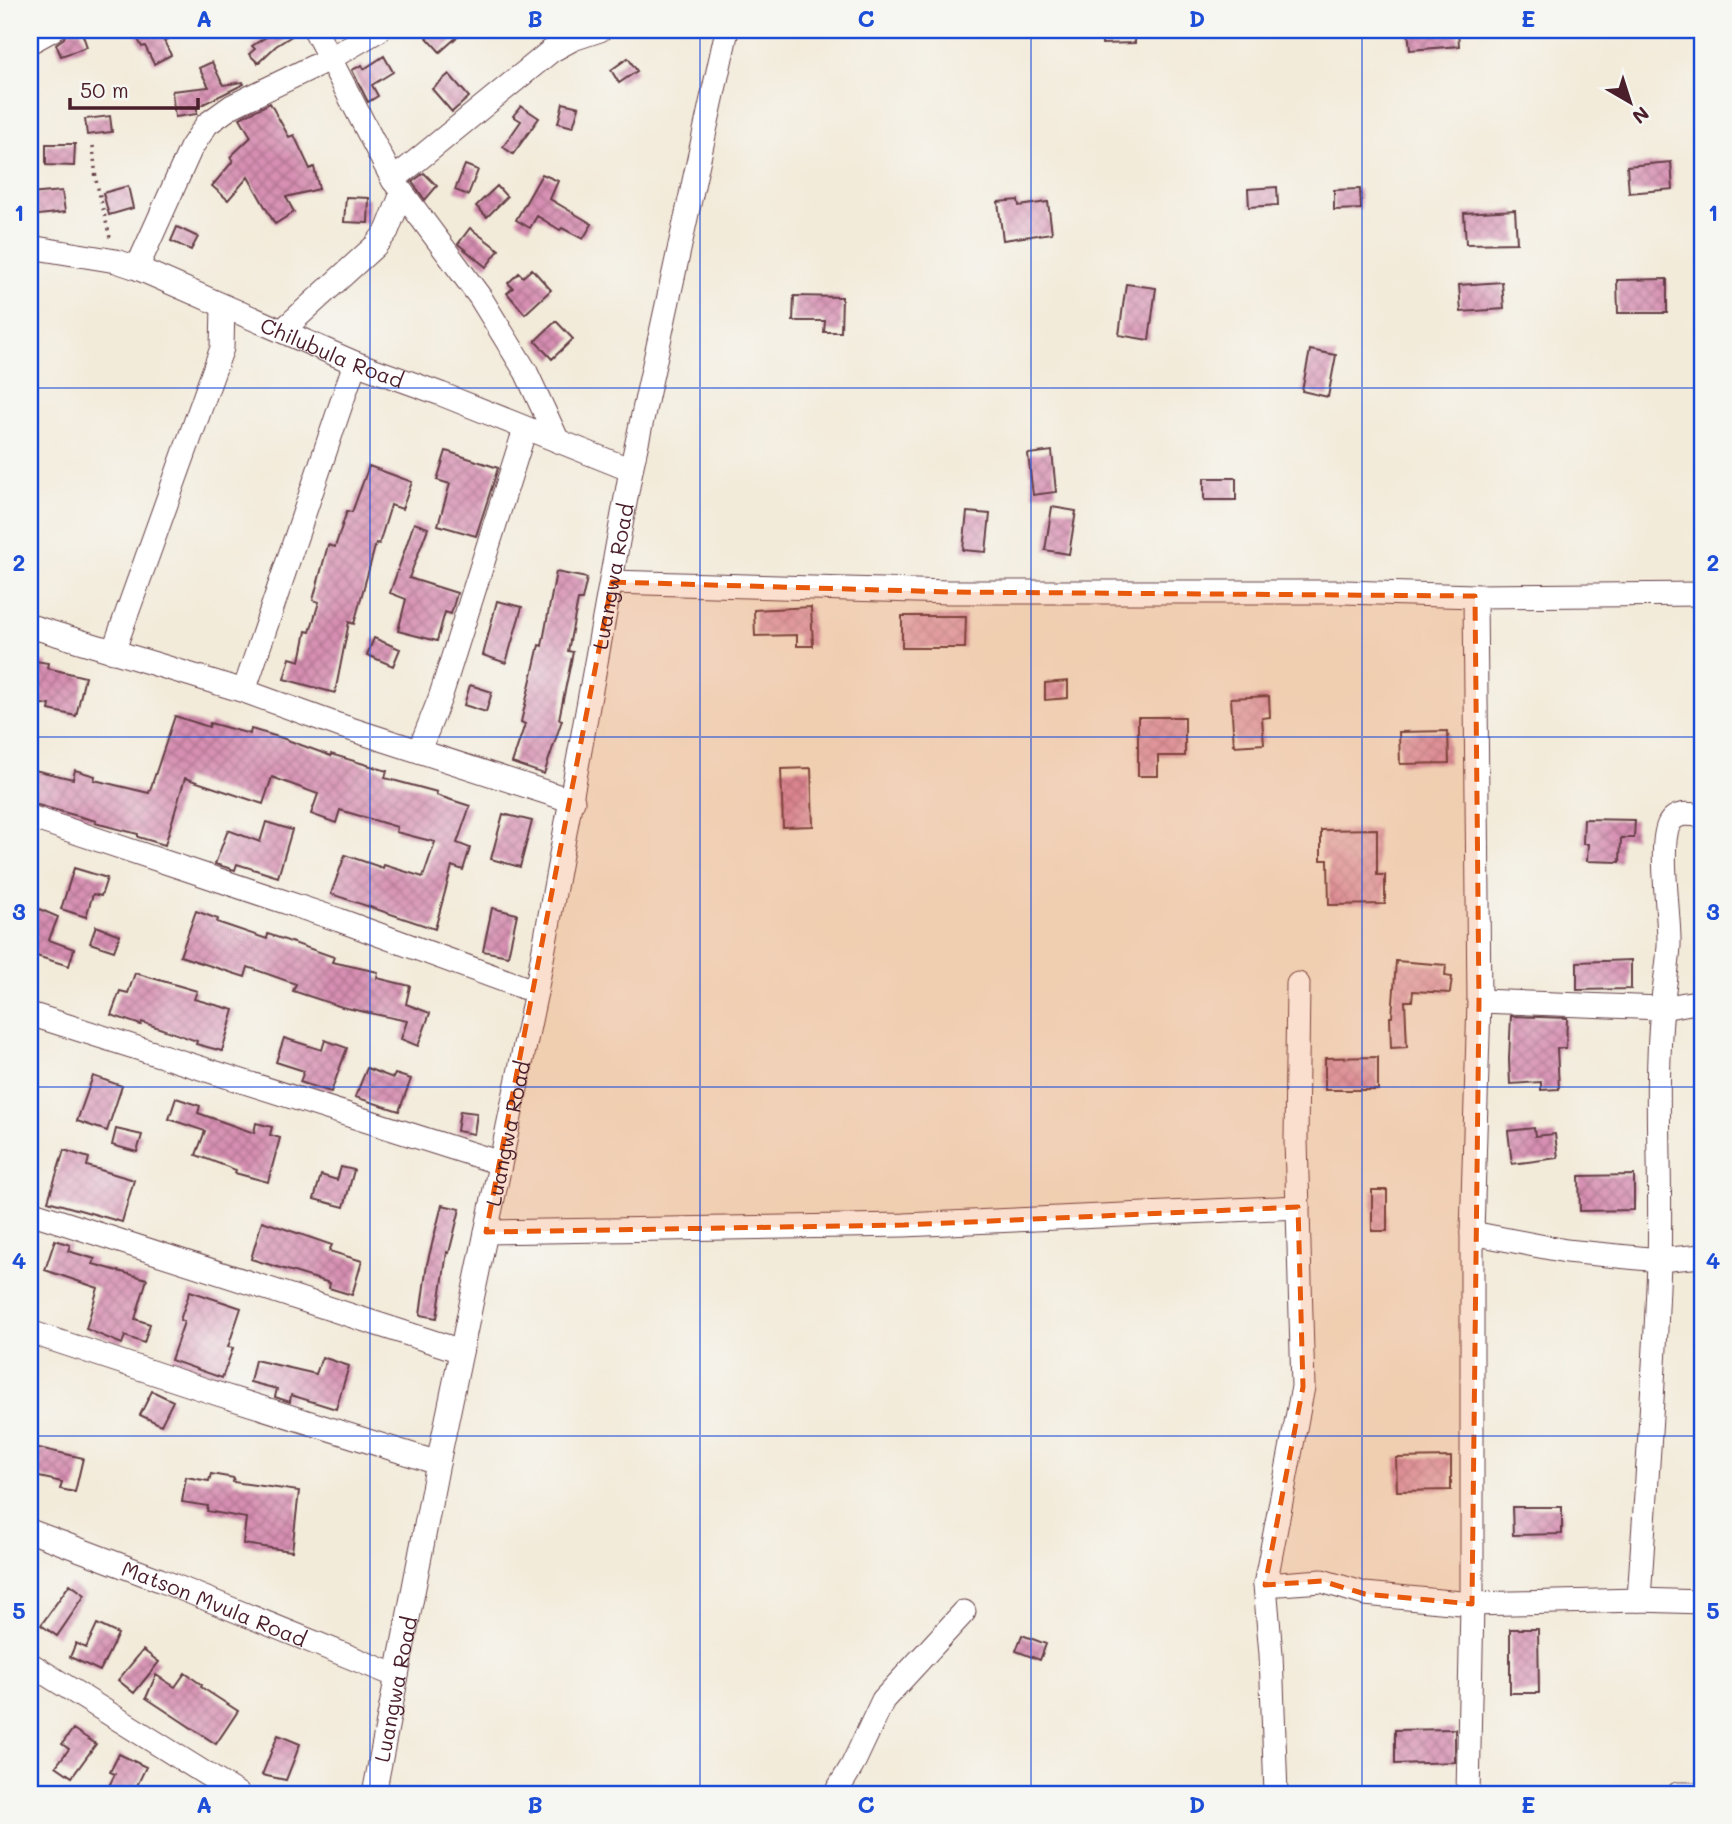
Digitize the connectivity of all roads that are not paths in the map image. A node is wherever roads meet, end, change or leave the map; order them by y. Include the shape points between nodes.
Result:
1 (52, 30) edge
2 (315, 30) edge
3 (379, 30) edge
4 (600, 30) edge
5 (727, 30) edge
6 (30, 42) edge
7 (329, 59) junction
8 (397, 187) junction
9 (30, 247) edge
10 (126, 265) junction
11 (223, 306) junction
12 (283, 330) junction
13 (355, 363) junction
14 (525, 429) junction
15 (558, 441) junction
16 (631, 470) junction
17 (612, 582) junction
18 (1702, 594) edge
19 (1475, 596) junction
20 (30, 626) edge
21 (113, 652) junction
22 (244, 691) junction
23 (419, 751) junction
24 (573, 801) junction
25 (30, 817) edge
26 (1702, 817) edge
27 (1298, 984) dead end
28 (536, 992) junction
29 (1479, 1001) junction
30 (1702, 1002) edge
31 (1662, 1008) junction
32 (30, 1014) edge
33 (500, 1163) junction
34 (1298, 1207) junction
35 (30, 1212) edge
36 (486, 1232) junction
37 (1472, 1233) junction
38 (1702, 1256) edge
39 (1659, 1260) junction
40 (30, 1332) edge
41 (461, 1351) junction
42 (438, 1463) junction
43 (30, 1531) edge
44 (1265, 1585) junction
45 (1639, 1600) junction
46 (1702, 1602) edge
47 (1472, 1604) junction
48 (964, 1612) dead end
49 (30, 1664) edge
50 (397, 1676) junction
51 (238, 1794) edge
52 (374, 1794) edge
53 (835, 1794) edge
54 (1276, 1794) edge
55 (1468, 1794) edge
56 (1678, 1794) edge
57 (1702, 1794) edge

1 - 6 street
2 - 7 street
3 - 7 street
4 - 8 street via 551,51
5 - 16 street, Luangwa Road
7 - 8 street
7 - 10 street via 232,106 207,124
8 - 12 street via 387,231
8 - 15 street via 480,297 526,372
9 - 10 street, Chilubula Road
10 - 11 street, Chilubula Road
11 - 12 street, Chilubula Road
11 - 21 street via 222,348
12 - 13 street, Chilubula Road
13 - 14 street, Chilubula Road
13 - 22 street
14 - 15 street, Chilubula Road
14 - 23 street
15 - 16 street, Chilubula Road
16 - 17 street, Luangwa Road
17 - 19 street via 949,592
17 - 24 street, Luangwa Road
18 - 19 street
19 - 29 street
20 - 21 street
21 - 22 street
22 - 23 street
23 - 24 street
24 - 28 street, Luangwa Road
25 - 28 street via 339,920
26 - 31 street via 1676,817 1667,835 1669,945
27 - 34 street
28 - 33 street, Luangwa Road
29 - 31 street
29 - 37 street
30 - 31 street
31 - 39 street
32 - 33 street
33 - 36 street, Luangwa Road
34 - 36 street via 904,1225
34 - 44 street via 1303,1387
35 - 41 street
36 - 41 street, Luangwa Road
37 - 39 street via 1566,1251
37 - 47 street
38 - 39 street
39 - 45 street
40 - 42 street
41 - 42 street, Luangwa Road
42 - 50 street, Luangwa Road
43 - 50 street, Matson Mvula Road
44 - 47 street via 1322,1581 1365,1594
44 - 54 street
45 - 46 street
45 - 47 street
47 - 55 street
48 - 53 street via 883,1700
49 - 51 street
50 - 52 street, Luangwa Road
56 - 57 street

